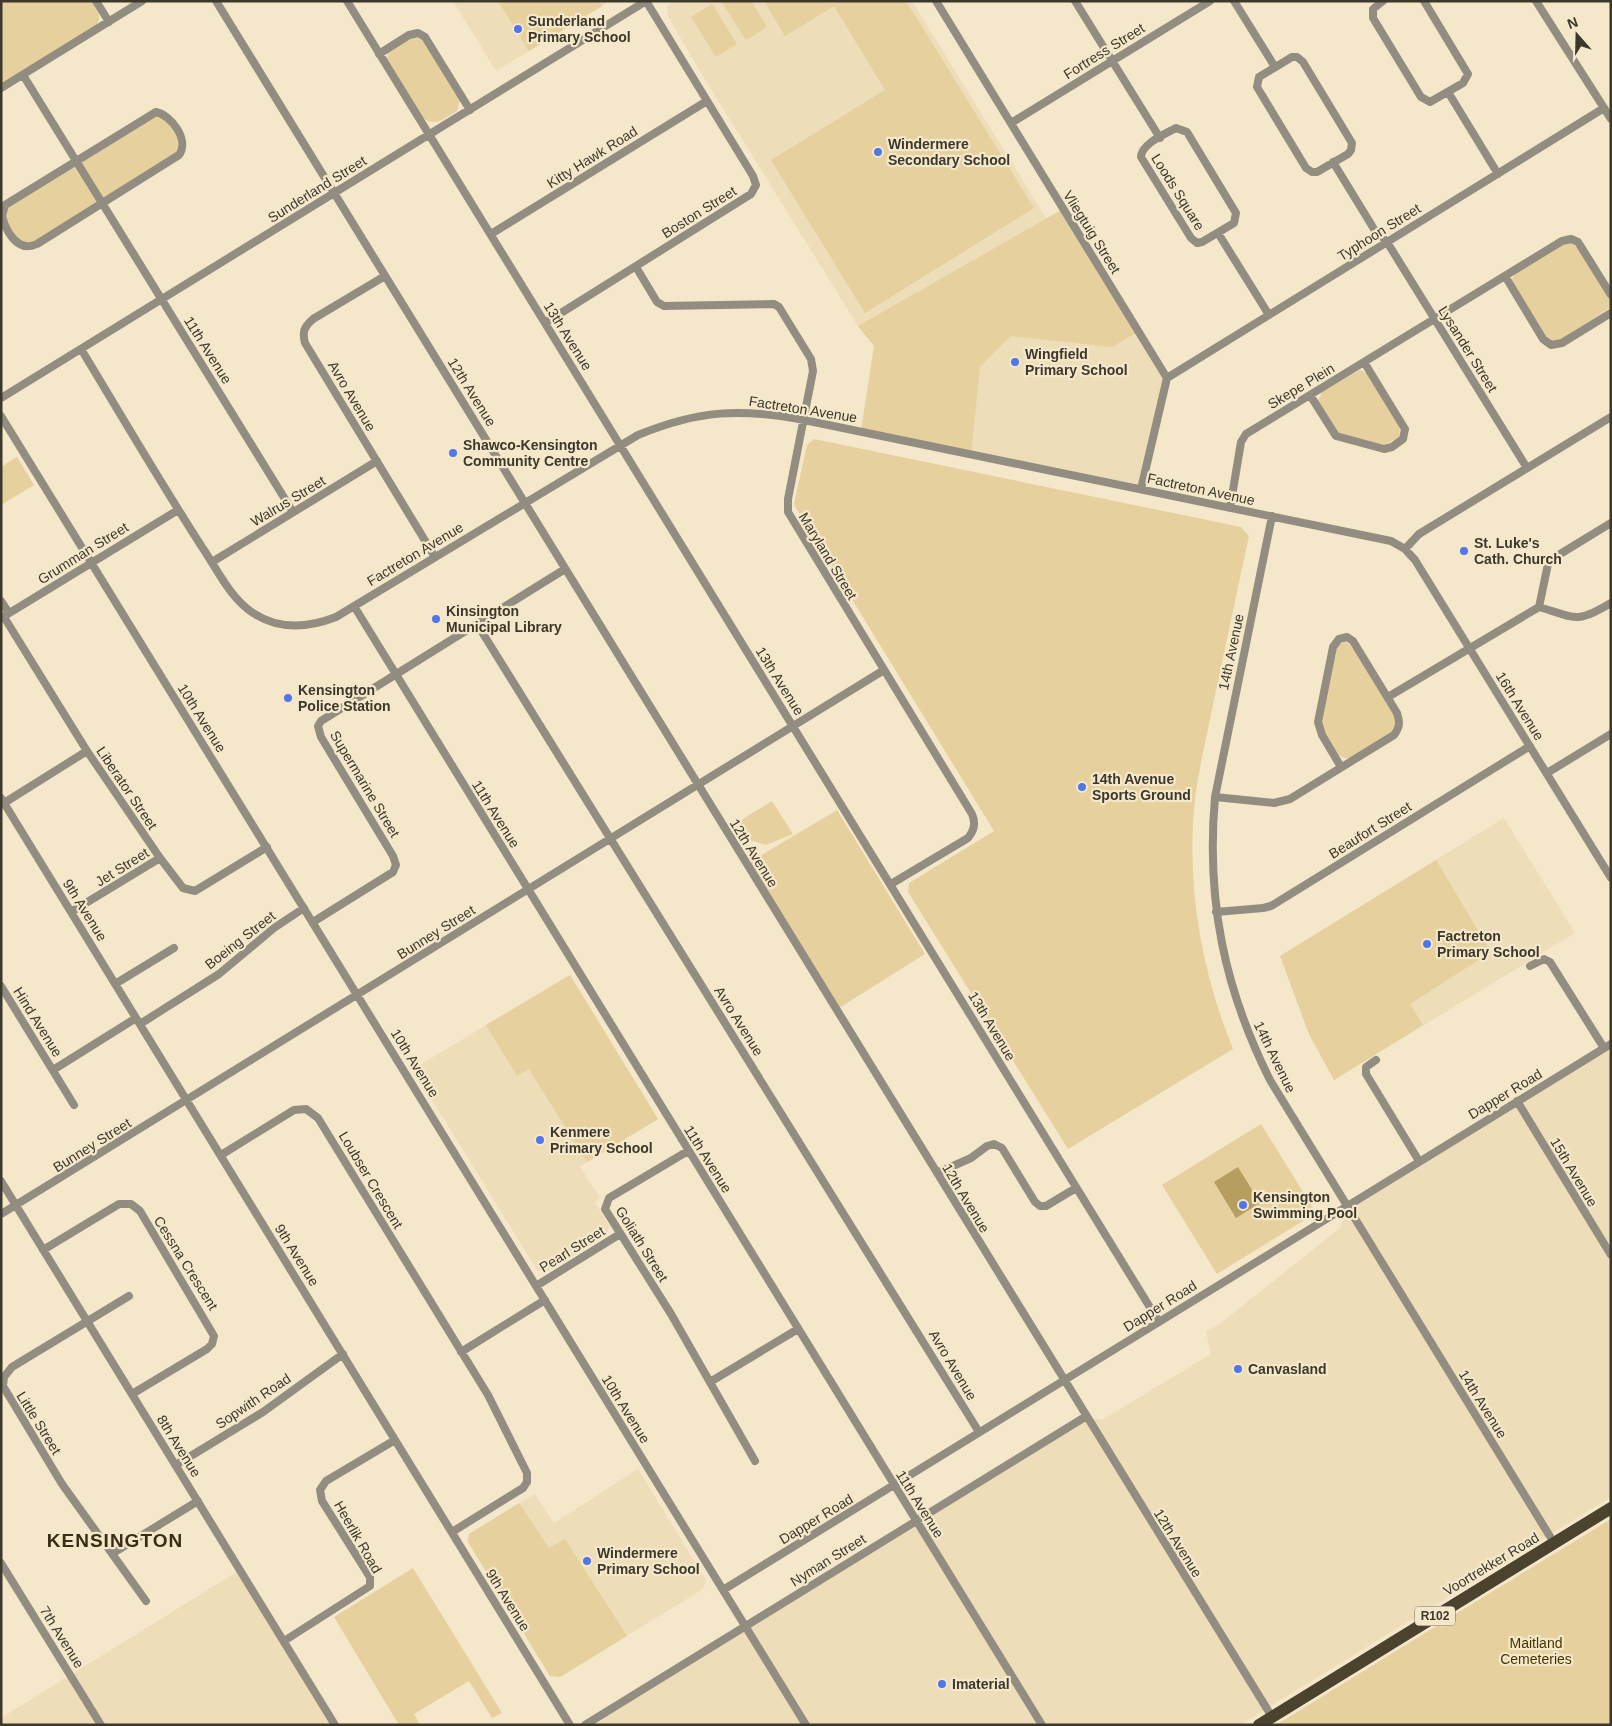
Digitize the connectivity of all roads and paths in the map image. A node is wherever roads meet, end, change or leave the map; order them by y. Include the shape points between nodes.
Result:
1 (96, 1) edge
2 (142, 1) edge
3 (216, 1) edge
4 (347, 1) edge
5 (646, 1) edge
6 (936, 1) edge
7 (1076, 1) edge
8 (1210, 1) edge
9 (1234, 1) edge
10 (1383, 1) edge
11 (1424, 1) edge
12 (1536, 1) edge
13 (109, 22) junction
14 (379, 54) junction
15 (1112, 61) junction
16 (1275, 67) junction
17 (23, 75) junction
18 (1, 88) edge
19 (1448, 92) junction
20 (707, 100) junction
21 (1604, 108) junction
22 (470, 110) junction
23 (1611, 119) edge
24 (1011, 123) junction
25 (429, 135) junction
26 (1160, 138) junction
27 (77, 160) junction
28 (1333, 162) junction
29 (1498, 174) junction
30 (334, 193) junction
31 (102, 202) junction
32 (1218, 233) junction
33 (491, 234) junction
34 (1386, 242) junction
35 (636, 267) junction
36 (385, 276) junction
37 (1505, 276) junction
38 (1611, 295) edge
39 (162, 299) junction
40 (1611, 313) edge
41 (1269, 315) junction
42 (1434, 319) junction
43 (545, 323) junction
44 (80, 349) junction
45 (1364, 362) junction
46 (1167, 378) junction
47 (1310, 395) junction
48 (1, 398) edge
49 (1, 416) edge
50 (1611, 417) edge
51 (804, 420) junction
52 (620, 445) junction
53 (377, 461) junction
54 (1527, 468) junction
55 (1141, 489) junction
56 (526, 502) junction
57 (1230, 508) junction
58 (178, 510) junction
59 (293, 512) junction
60 (1272, 516) junction
61 (1611, 523) edge
62 (1405, 549) junction
63 (435, 557) junction
64 (212, 562) junction
65 (92, 563) junction
66 (565, 569) junction
67 (1, 601) edge
68 (1611, 603) edge
69 (354, 606) junction
70 (1539, 607) junction
71 (5, 616) edge
72 (477, 624) junction
73 (1470, 648) junction
74 (884, 670) junction
75 (396, 674) junction
76 (1388, 697) junction
77 (793, 726) junction
78 (1611, 734) edge
79 (1530, 746) junction
80 (87, 751) junction
81 (1341, 767) junction
82 (1547, 774) junction
83 (698, 785) junction
84 (1215, 797) junction
85 (3, 801) edge
86 (611, 839) junction
87 (267, 847) junction
88 (160, 858) junction
89 (1611, 878) edge
90 (891, 884) junction
91 (528, 890) junction
92 (304, 908) junction
93 (71, 912) junction
94 (1216, 912) junction
95 (313, 922) junction
96 (174, 948) dead end
97 (1530, 966) dead end
98 (115, 984) junction
99 (1, 986) edge
100 (358, 995) junction
101 (138, 1021) junction
102 (1607, 1046) edge
103 (1376, 1060) dead end
104 (53, 1070) junction
105 (187, 1101) junction
106 (1516, 1101) junction
107 (74, 1106) dead end
108 (688, 1151) junction
109 (221, 1155) junction
110 (1420, 1161) junction
111 (937, 1173) junction
112 (1, 1181) edge
113 (1076, 1188) junction
114 (16, 1205) junction
115 (1347, 1206) junction
116 (1, 1214) edge
117 (620, 1234) junction
118 (43, 1250) junction
119 (1611, 1256) edge
120 (536, 1286) junction
121 (130, 1296) dead end
122 (545, 1300) junction
123 (87, 1322) junction
124 (1159, 1322) junction
125 (798, 1329) junction
126 (461, 1352) junction
127 (342, 1354) junction
128 (1063, 1381) junction
129 (710, 1382) junction
130 (132, 1394) junction
131 (1085, 1417) junction
132 (979, 1432) junction
133 (395, 1440) junction
134 (756, 1461) dead end
135 (176, 1465) junction
136 (894, 1486) junction
137 (198, 1501) junction
138 (1611, 1508) edge
139 (915, 1521) junction
140 (452, 1532) junction
141 (1554, 1543) junction
142 (113, 1553) junction
143 (1, 1563) edge
144 (723, 1590) junction
145 (146, 1602) dead end
146 (744, 1626) junction
147 (284, 1641) junction
148 (1272, 1717) junction
149 (101, 1725) edge
150 (336, 1725) edge
151 (570, 1725) edge
152 (585, 1725) edge
153 (806, 1725) edge
154 (1042, 1725) edge
155 (1259, 1725) edge

1 - 13 street
2 - 13 street
3 - 30 street, 12th Avenue
4 - 14 street, 13th Avenue
5 - 20 street, Boston Street
5 - 22 street, Sunderland Street
6 - 24 street, Vliegtuig Street
7 - 15 street, Loods Square
8 - 15 street, Fortress Street
9 - 16 street
10 - 19 street via 1374,7 1372,16 1422,97 1430,102
11 - 19 street via 1467,72 1465,81
12 - 21 street
13 - 17 street
14 - 22 street via 409,35 418,33 425,37
14 - 25 street, 13th Avenue
15 - 24 street, Fortress Street
15 - 26 street, Loods Square
16 - 28 street via 1259,77 1258,89 1308,170 1317,172
16 - 28 street via 1292,57 1301,60 1346,132 1352,142 1351,150
17 - 18 street
17 - 27 street, 11th Avenue
19 - 29 street
20 - 33 street, Kitty Hawk Road
20 - 35 street, Boston Street via 754,176 756,185 752,194
21 - 23 street
21 - 29 street, Typhoon Street
22 - 25 street, Sunderland Street
24 - 46 street, Vliegtuig Street
25 - 30 street, Sunderland Street
25 - 33 street, 13th Avenue
26 - 32 street, Loods Square via 1144,148 1141,157 1194,242 1202,242
26 - 32 street, Loods Square via 1176,128 1187,132 1236,213 1234,223
27 - 31 street, 11th Avenue
27 - 31 street via 5,205 2,216 9,232 20,244 33,246
27 - 31 street via 156,112 164,114 177,131 183,144 179,155
28 - 34 street, Lysander Street via 1374,229
29 - 34 street, Typhoon Street
30 - 36 street, 12th Avenue
30 - 39 street, Sunderland Street
31 - 39 street, 11th Avenue
32 - 41 street, Loods Square
33 - 43 street, 13th Avenue
34 - 41 street, Typhoon Street
34 - 42 street, Lysander Street
35 - 43 street, Boston Street
35 - 51 street, Maryland Street via 657,302 664,306 768,302 779,307 813,365
36 - 53 street, Avro Avenue via 313,319 304,328 303,335
36 - 56 street, 12th Avenue
37 - 38 street, Skepe Plein via 1571,238 1578,242
37 - 40 street via 1542,339 1551,345 1562,343
37 - 42 street, Skepe Plein
39 - 44 street, Sunderland Street
39 - 59 street, 11th Avenue
41 - 46 street, Typhoon Street
42 - 45 street, Skepe Plein
42 - 54 street, Lysander Street
43 - 52 street, 13th Avenue
44 - 48 street, Sunderland Street
44 - 58 street, Factreton Avenue
45 - 47 street, Skepe Plein
45 - 47 street via 1405,429 1403,439 1392,447 1382,449 1336,436
46 - 55 street
47 - 57 street, Skepe Plein via 1243,437
49 - 65 street, 10th Avenue
50 - 54 street
51 - 52 street, Factreton Avenue via 743,411 706,415 654,428
51 - 55 street, Factreton Avenue
51 - 74 street, Maryland Street via 788,512
52 - 56 street, Factreton Avenue
52 - 77 street, 13th Avenue
53 - 59 street, Walrus Street
53 - 63 street, Avro Avenue
54 - 62 street via 1419,534
55 - 57 street, Factreton Avenue
56 - 63 street, Factreton Avenue
56 - 66 street, 12th Avenue
57 - 60 street, Factreton Avenue
58 - 64 street, Factreton Avenue
58 - 65 street, Grumman Street
59 - 64 street, Walrus Street
60 - 62 street, Factreton Avenue via 1391,541
60 - 84 street, 14th Avenue
61 - 70 street via 1552,559 1548,564
62 - 73 street, 16th Avenue
63 - 69 street, Factreton Avenue
64 - 69 street, Factreton Avenue via 239,602 276,624 293,626 322,622
65 - 71 street, Grumman Street
65 - 87 street, 10th Avenue
66 - 72 street, Supermarine Street
66 - 83 street, 12th Avenue
67 - 71 street, Liberator Street
68 - 70 street via 1584,618
69 - 75 street, 11th Avenue
70 - 73 street
71 - 80 street, Liberator Street
72 - 75 street, Supermarine Street
72 - 86 street, Avro Avenue
73 - 76 street
73 - 79 street, 16th Avenue
74 - 77 street, Bunney Street
74 - 90 street, Maryland Street via 975,822 968,838
75 - 91 street, 11th Avenue
75 - 95 street, Supermarine Street via 328,715 318,726 321,737 393,856 395,870
76 - 81 street via 1400,720 1394,735
76 - 81 street via 1353,641 1347,637 1339,638 1333,647 1318,722
77 - 83 street, Bunney Street
77 - 90 street, 13th Avenue
78 - 82 street
79 - 82 street, 16th Avenue
79 - 94 street, Beaufort Street via 1271,906
80 - 85 street
80 - 88 street, Liberator Street
81 - 84 street via 1290,799 1274,803
82 - 89 street, 16th Avenue
83 - 86 street, Bunney Street
83 - 111 street, 12th Avenue
84 - 94 street, 14th Avenue via 1212,839
85 - 93 street, 9th Avenue
86 - 91 street, Bunney Street
86 - 132 street, Avro Avenue
87 - 88 street, Liberator Street via 195,891 183,888
87 - 92 street, 10th Avenue
88 - 93 street, Jet Street
90 - 113 street, 13th Avenue
91 - 100 street, Bunney Street
91 - 108 street, 11th Avenue
92 - 95 street, 10th Avenue
92 - 101 street, Boeing Street via 274,928 219,974
93 - 98 street, 9th Avenue
94 - 115 street, 14th Avenue via 1227,969 1252,1043 1282,1100
95 - 100 street, 10th Avenue
96 - 98 street
97 - 102 street via 1544,959 1550,962
98 - 101 street, 9th Avenue
99 - 104 street, Hind Avenue
100 - 105 street, Bunney Street
100 - 120 street, 10th Avenue
101 - 104 street, Hind Avenue
101 - 105 street, 9th Avenue
102 - 106 street, Dapper Road
103 - 110 street via 1366,1067 1366,1074
104 - 107 street, Hind Avenue
105 - 109 street, 9th Avenue
105 - 114 street, Bunney Street
106 - 110 street, Dapper Road
106 - 119 street, 15th Avenue
108 - 117 street, Goliath Street via 607,1200 606,1211
108 - 125 street, 11th Avenue
109 - 126 street, Loubser Crescent via 294,1110 313,1112
109 - 127 street, 9th Avenue
110 - 115 street, Dapper Road
111 - 113 street via 994,1144 1002,1148 1037,1204 1046,1206
111 - 128 street, 12th Avenue
112 - 114 street, 8th Avenue
113 - 124 street, 13th Avenue
114 - 116 street, Bunney Street
114 - 118 street, 8th Avenue
115 - 124 street, Dapper Road
115 - 141 street, 14th Avenue
117 - 120 street, Pearl Street
117 - 129 street, Goliath Street
118 - 123 street, 8th Avenue
118 - 130 street, Cessna Crescent via 119,1204 131,1204 140,1211 214,1336 207,1349
120 - 122 street, 10th Avenue
121 - 123 street, Little Street
122 - 126 street
122 - 144 street, 10th Avenue
123 - 130 street, 8th Avenue
123 - 142 street, Little Street via 12,1367 4,1377 3,1386 62,1484
124 - 128 street, Dapper Road
125 - 129 street
125 - 136 street, 11th Avenue
126 - 140 street, Loubser Crescent via 488,1395 528,1479 521,1490
127 - 133 street, 9th Avenue
127 - 135 street, Sopwith Road via 263,1412
128 - 131 street, 12th Avenue
128 - 132 street, Dapper Road
129 - 134 street, Goliath Street
130 - 135 street, 8th Avenue
131 - 139 street, Nyman Street
131 - 148 street, 12th Avenue
132 - 136 street, Dapper Road
133 - 140 street, 9th Avenue
133 - 147 street, Heerlik Road via 326,1481 320,1490 322,1501 370,1577 370,1586
135 - 137 street, 8th Avenue
136 - 139 street, 11th Avenue
136 - 144 street, Dapper Road
137 - 142 street
137 - 147 street, 8th Avenue
138 - 141 main road, Voortrekker Road / R102
139 - 146 street, Nyman Street
139 - 154 street, 11th Avenue
140 - 151 street, 9th Avenue
141 - 148 main road, Voortrekker Road / R102
142 - 145 street, Little Street
143 - 149 street, 7th Avenue
144 - 146 street, 10th Avenue
146 - 152 street, Nyman Street
146 - 153 street, 10th Avenue
147 - 150 street, 8th Avenue
148 - 155 main road, Voortrekker Road / R102

